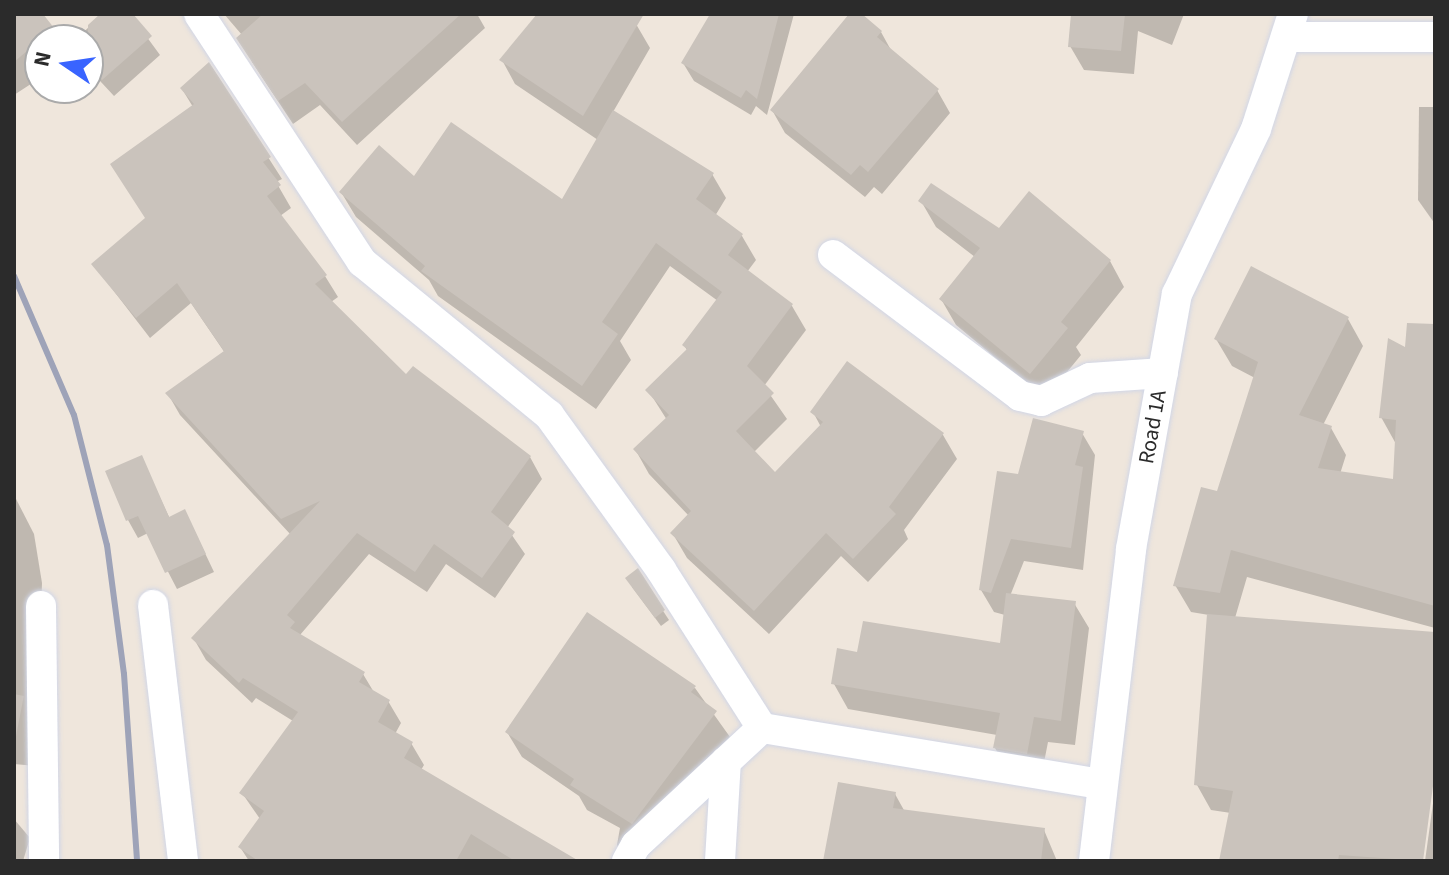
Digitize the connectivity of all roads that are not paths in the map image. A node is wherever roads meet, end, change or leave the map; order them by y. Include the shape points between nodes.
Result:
1 (199, 14) edge
2 (1291, 25) edge
3 (1435, 37) edge
4 (833, 255) dead end
5 (1163, 373) junction
6 (153, 605) dead end
7 (41, 606) dead end
8 (762, 728) junction
9 (726, 761) junction
10 (1101, 784) junction
11 (44, 861) edge
12 (183, 861) edge
13 (627, 861) edge
14 (720, 861) edge
15 (1094, 861) edge

1 - 8 street via 362,262 549,415 661,570
2 - 3 street
2 - 5 street, Road 1A via 1232,186 1177,294
4 - 5 street via 1020,396 1041,401 1090,378
5 - 10 street, Road 1A via 1131,549
6 - 12 street
7 - 11 street
8 - 9 street
8 - 10 street
9 - 13 street via 636,845
9 - 14 street
10 - 15 street, Road 1A

